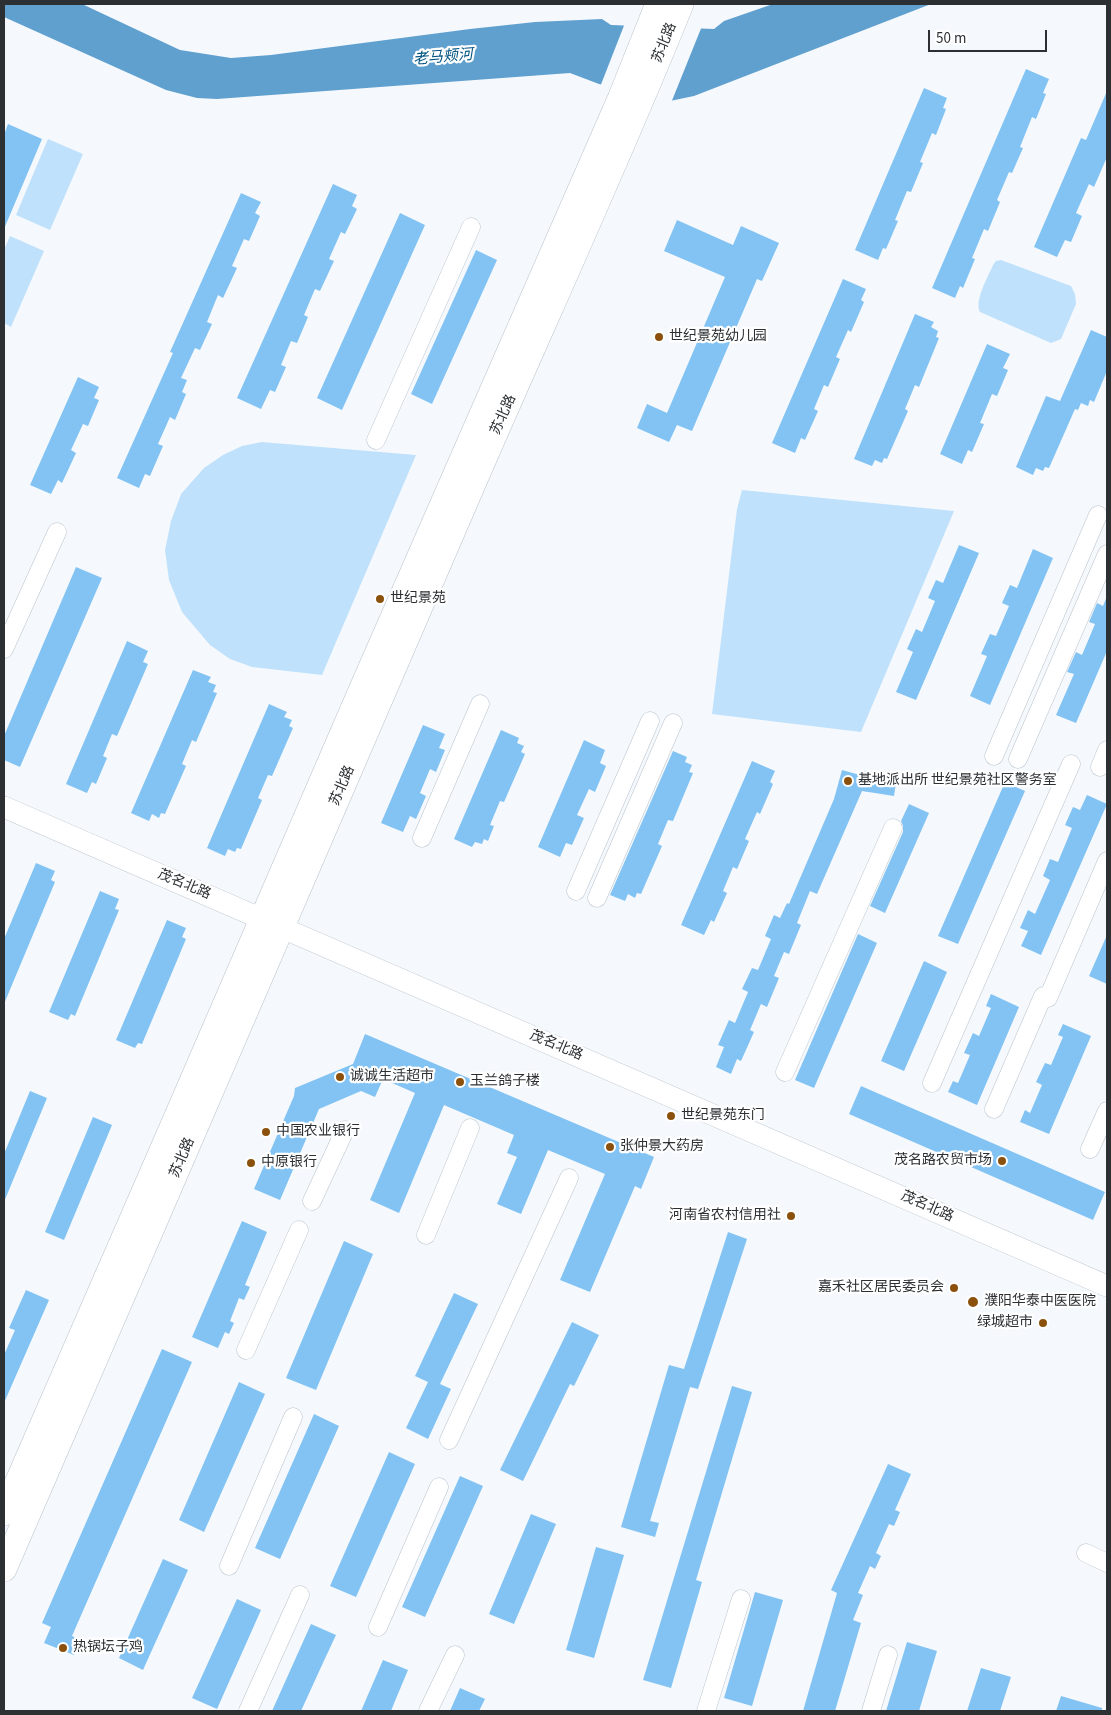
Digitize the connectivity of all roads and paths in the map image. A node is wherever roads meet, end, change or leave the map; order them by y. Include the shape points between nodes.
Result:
1 (674, 4) edge
2 (471, 228) dead end
3 (376, 440) dead end
4 (1098, 515) dead end
5 (58, 532) dead end
6 (1107, 554) edge
7 (4, 649) edge
8 (480, 704) dead end
9 (650, 721) dead end
10 (673, 723) dead end
11 (1107, 750) edge
12 (994, 756) dead end
13 (1018, 759) dead end
14 (1071, 764) dead end
15 (1100, 767) dead end
16 (4, 807) edge
17 (893, 828) dead end
18 (422, 838) dead end
19 (1107, 861) edge
20 (576, 891) dead end
21 (597, 898) dead end
22 (272, 923) junction
23 (785, 1072) dead end
24 (932, 1083) dead end
25 (994, 1109) dead end
26 (1107, 1111) edge
27 (470, 1128) dead end
28 (345, 1130) dead end
29 (1090, 1150) dead end
30 (569, 1178) dead end
31 (312, 1201) dead end
32 (299, 1230) dead end
33 (426, 1235) dead end
34 (1107, 1286) edge
35 (246, 1350) dead end
36 (292, 1416) dead end
37 (449, 1440) dead end
38 (439, 1487) dead end
39 (4, 1513) edge
40 (1086, 1553) dead end
41 (1107, 1563) edge
42 (229, 1566) dead end
43 (4, 1569) edge
44 (300, 1595) dead end
45 (741, 1599) dead end
46 (378, 1627) dead end
47 (455, 1655) dead end
48 (888, 1655) dead end
49 (248, 1711) edge
50 (428, 1711) edge
51 (706, 1711) edge
52 (871, 1711) edge

1 - 22 main road, 苏北路 via 630,103 488,450
2 - 3 street
4 - 12 street
5 - 7 street
6 - 13 street
8 - 18 street
9 - 20 street
10 - 21 street
11 - 15 street
14 - 24 street
16 - 22 street, 茂名北路
17 - 23 street
19 - 25 street
22 - 34 street, 茂名北路
22 - 39 main road, 苏北路
22 - 43 main road, 苏北路
26 - 29 street
27 - 33 street
28 - 31 street
30 - 37 street
32 - 35 street
36 - 42 street
38 - 46 street
40 - 41 street
44 - 49 street
45 - 51 street
47 - 50 street
48 - 52 street

